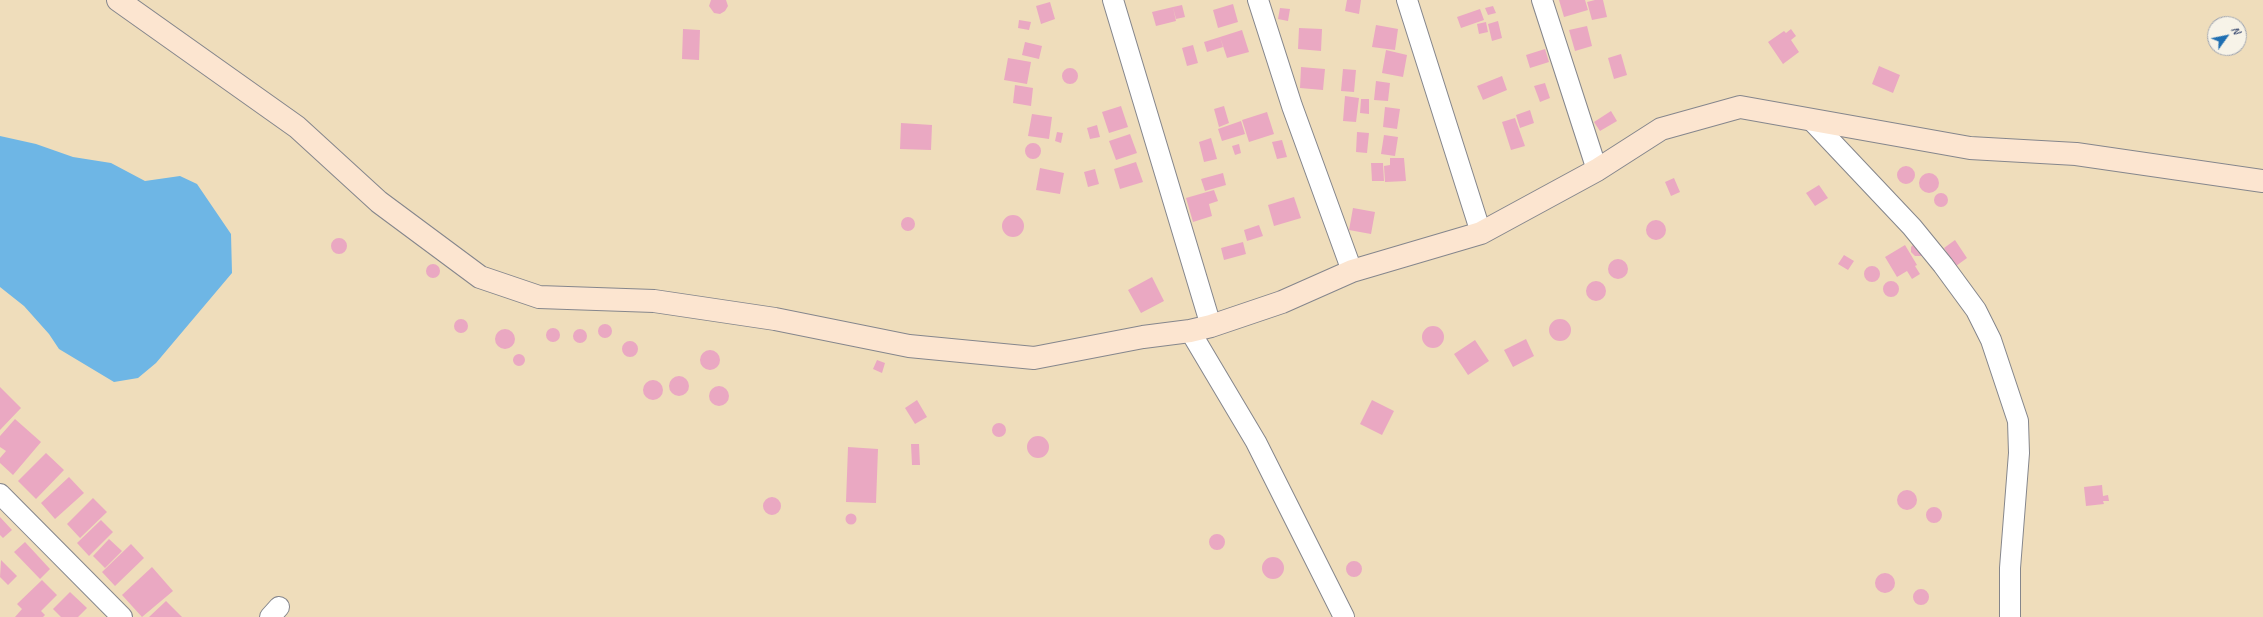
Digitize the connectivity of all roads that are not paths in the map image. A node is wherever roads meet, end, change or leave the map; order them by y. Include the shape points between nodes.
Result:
1 (118, 0) edge
2 (1112, 0) edge
3 (1258, 0) edge
4 (1407, 0) edge
5 (1542, 0) edge
6 (1812, 120) junction
7 (1598, 170) junction
8 (2263, 181) edge
9 (1481, 232) junction
10 (1352, 271) junction
11 (1201, 329) junction
12 (0, 494) edge
13 (122, 617) edge
14 (1344, 617) edge
15 (2010, 617) edge

1 - 11 main road via 298,127 379,202 480,277 539,297 654,300 775,319 909,346 1034,358 1142,337
2 - 11 street
3 - 10 street via 1292,106
4 - 9 street
5 - 7 street
6 - 7 main road via 1740,107 1661,129
6 - 8 main road via 1970,148 2076,154
6 - 15 street via 1912,227 1943,265 1976,310 1991,340 2018,421 2019,453 2010,568
7 - 9 main road
9 - 10 main road
10 - 11 main road via 1282,302
11 - 14 street
12 - 13 street

